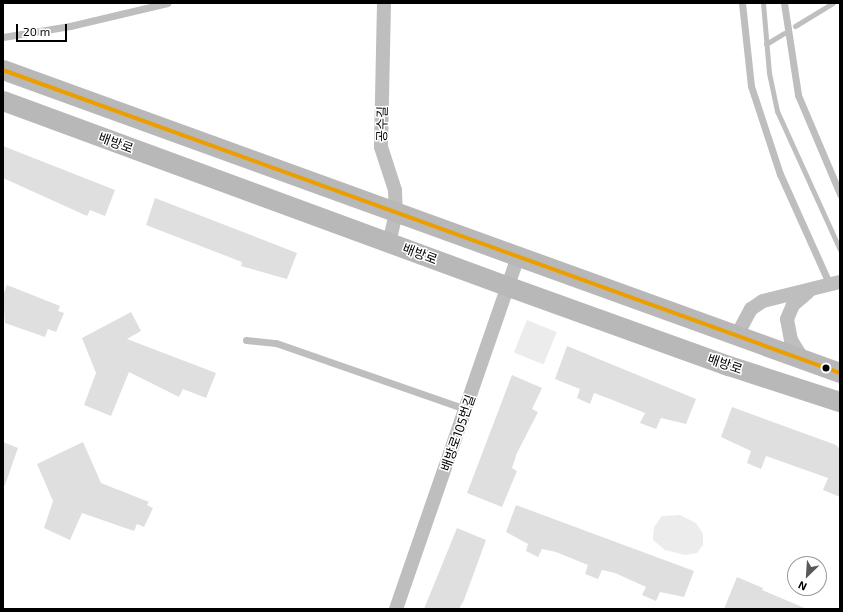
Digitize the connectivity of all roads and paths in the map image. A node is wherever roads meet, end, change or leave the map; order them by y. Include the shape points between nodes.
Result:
1 (167, 3) edge
2 (384, 3) edge
3 (742, 3) edge
4 (784, 3) edge
5 (3, 37) edge
6 (3, 70) edge
7 (3, 101) edge
8 (840, 194) edge
9 (396, 213) junction
10 (389, 243) junction
11 (518, 257) junction
12 (835, 283) edge
13 (509, 287) junction
14 (808, 292) junction
15 (736, 337) junction
16 (246, 340) dead end
17 (804, 361) junction
18 (840, 373) edge
19 (840, 402) edge
20 (466, 409) junction
21 (396, 609) edge

1 - 5 lane via 70,26
2 - 9 street, 공수길 via 381,147 395,190
3 - 12 lane via 751,86 780,174
4 - 8 lane via 798,95
6 - 9 street
7 - 10 street, 배방로
9 - 10 street, 공수길
9 - 11 street
10 - 13 street, 배방로
11 - 13 street, 배방로105번길
11 - 15 street
12 - 14 street
13 - 19 street, 배방로 via 729,366
13 - 20 street, 배방로105번길
14 - 15 street via 763,301 750,309
14 - 17 street via 793,305 787,319 791,340
15 - 17 street
16 - 20 lane via 276,343
17 - 18 street
20 - 21 street, 배방로105번길

